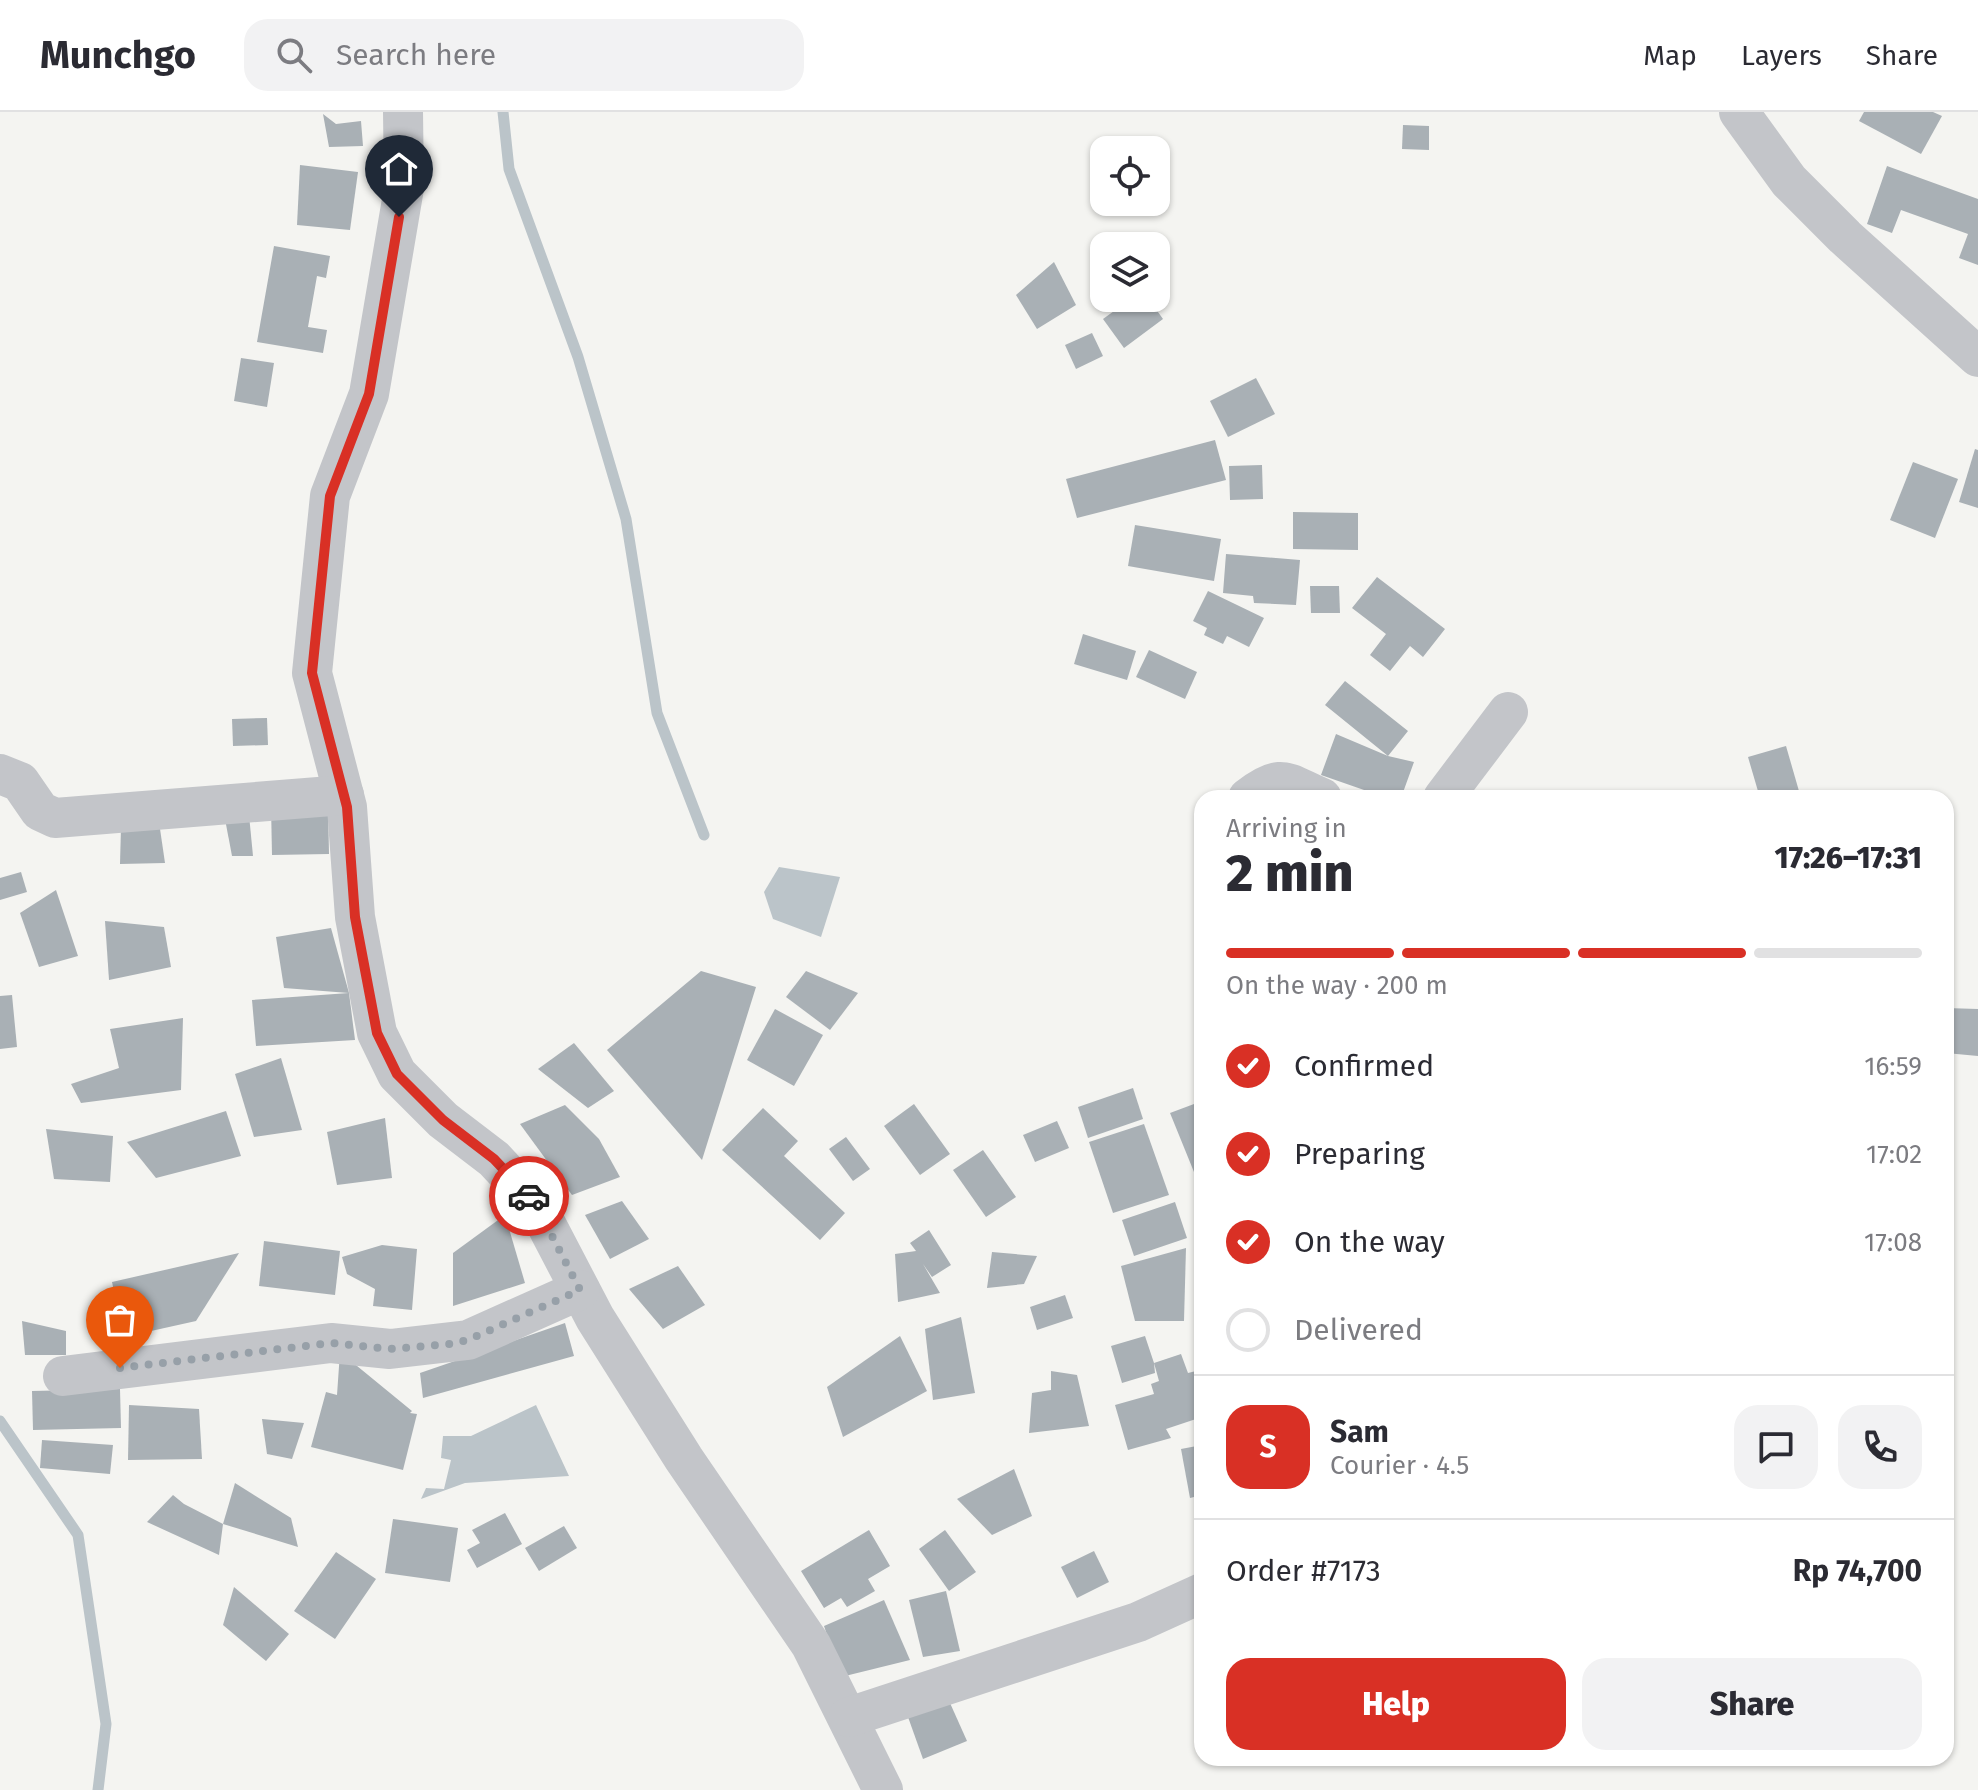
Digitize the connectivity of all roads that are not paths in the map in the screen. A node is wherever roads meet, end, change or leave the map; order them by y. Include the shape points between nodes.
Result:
1 (403, 112) edge
2 (1739, 112) edge
3 (1978, 357) edge
4 (1508, 712) dead end
5 (0, 774) edge
6 (1259, 790) edge
7 (1300, 790) edge
8 (1449, 790) edge
9 (344, 795) junction
10 (580, 1290) junction
11 (63, 1376) dead end
12 (1194, 1597) edge
13 (849, 1717) junction
14 (883, 1790) edge

1 - 9 street via 404,188 369,394 330,496 312,673
2 - 3 street via 1789,181
4 - 8 street
5 - 9 street via 20,782 40,811 55,818
6 - 7 street via 1276,781
9 - 10 street via 355,917 377,1033 397,1074 443,1120 494,1159 535,1203
10 - 11 street via 450,1344 390,1349 331,1343
10 - 13 street via 684,1459 811,1645
12 - 13 street via 1138,1622
13 - 14 street

